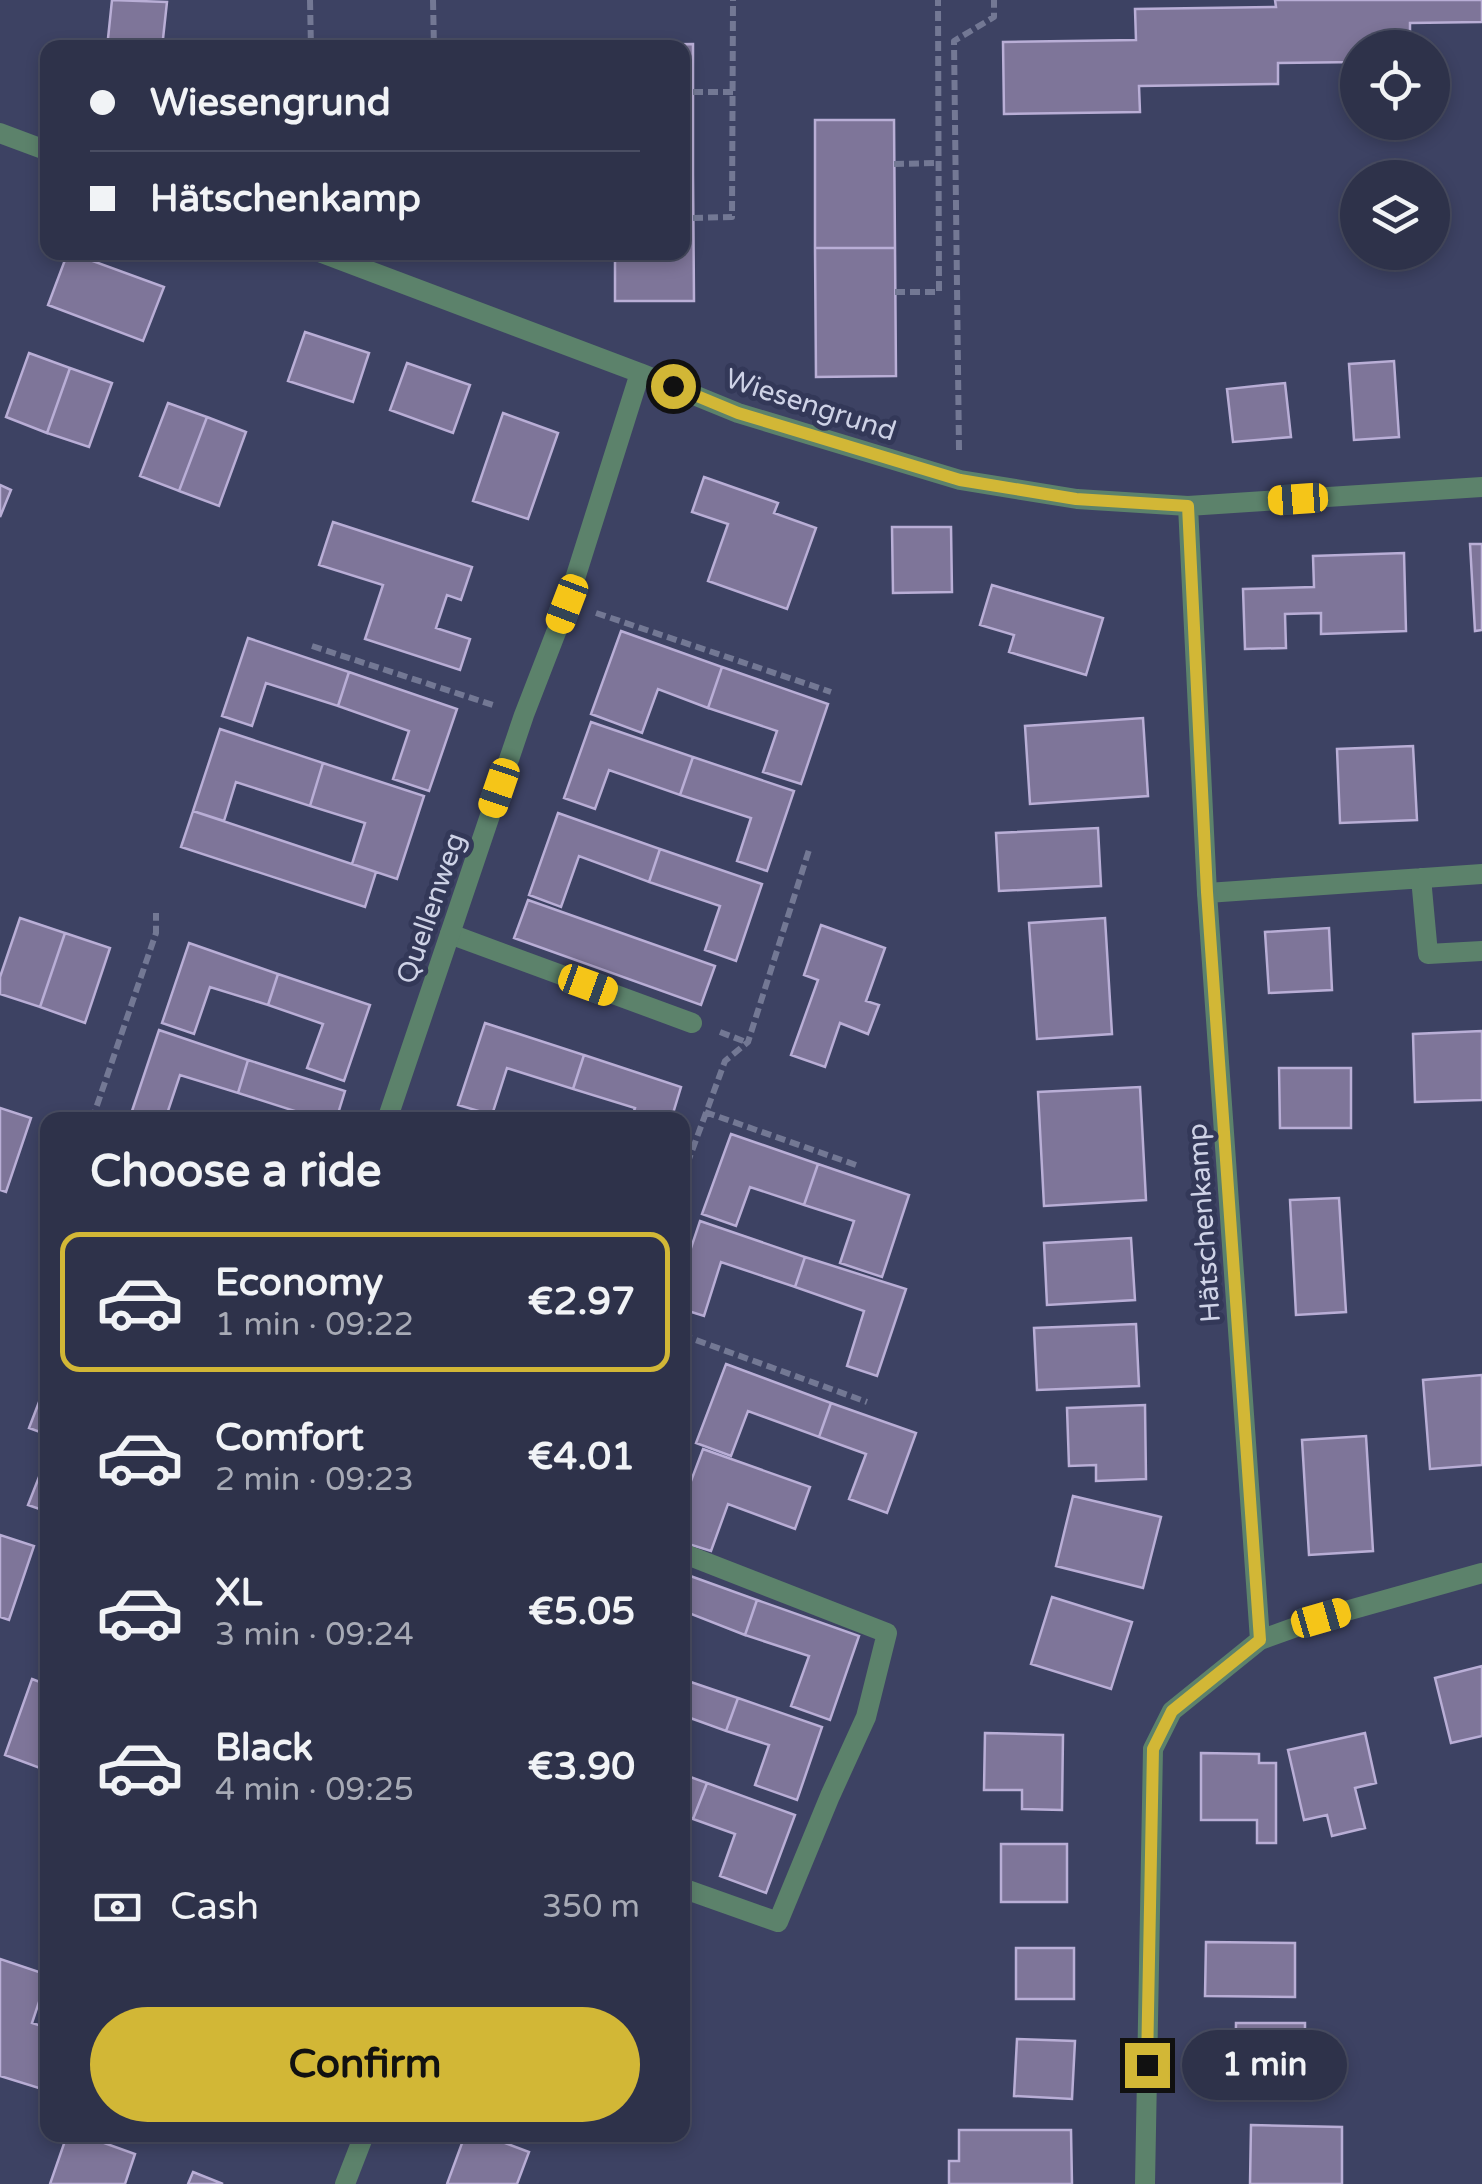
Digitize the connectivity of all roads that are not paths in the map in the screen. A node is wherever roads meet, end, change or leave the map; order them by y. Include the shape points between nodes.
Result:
1 (0, 133) edge
2 (40, 148) edge
3 (340, 260) edge
4 (640, 373) junction
5 (1482, 487) edge
6 (1188, 506) junction
7 (1482, 874) edge
8 (1420, 878) junction
9 (1207, 892) junction
10 (450, 934) junction
11 (1482, 952) edge
12 (692, 1022) dead end
13 (390, 1112) edge
14 (690, 1556) edge
15 (1482, 1572) edge
16 (1260, 1640) junction
17 (690, 1891) edge
18 (361, 2142) edge
19 (345, 2184) edge
20 (1145, 2184) edge

1 - 2 street
3 - 4 street, Wiesengrund
4 - 6 street, Wiesengrund via 738,413 960,480 1076,499
4 - 10 street, Quellenweg
5 - 6 street
6 - 9 street, Hätschenkamp
7 - 8 street
8 - 9 street
8 - 11 street via 1428,954
9 - 16 street, Hätschenkamp
10 - 12 street
10 - 13 street, Quellenweg
14 - 17 street via 888,1634 866,1717 778,1922
15 - 16 street
16 - 20 street via 1172,1711 1153,1749
18 - 19 street

